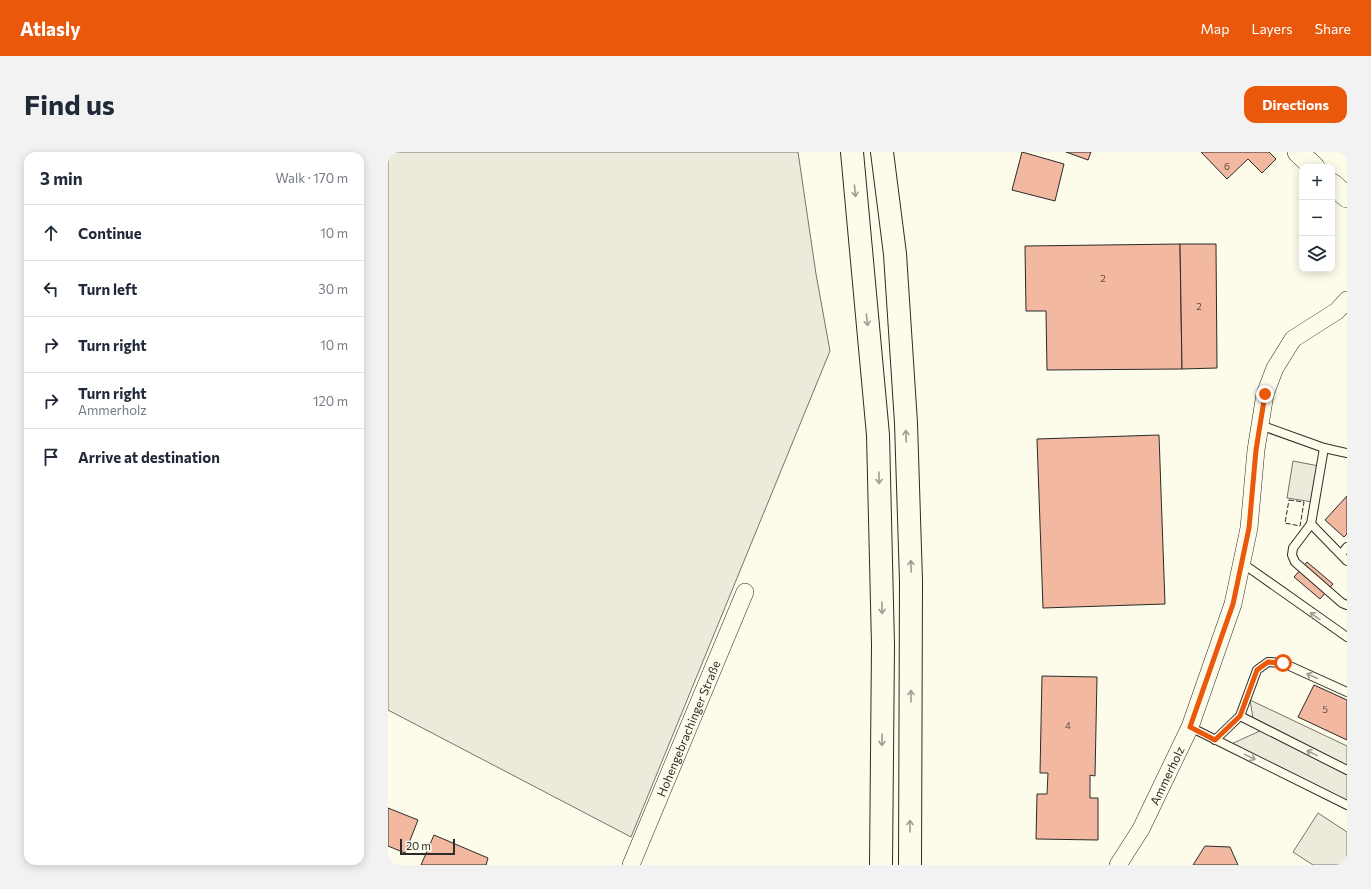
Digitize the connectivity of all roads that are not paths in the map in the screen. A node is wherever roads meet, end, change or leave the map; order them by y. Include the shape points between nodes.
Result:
1 (852, 152) edge
2 (882, 152) edge
3 (1298, 152) edge
4 (1311, 164) edge
5 (1344, 307) edge
6 (1260, 425) junction
7 (1324, 448) junction
8 (1347, 453) edge
9 (1311, 524) junction
10 (1347, 548) edge
11 (1341, 554) junction
12 (1347, 561) edge
13 (1242, 563) junction
14 (745, 592) dead end
15 (1347, 605) edge
16 (1347, 637) edge
17 (1347, 692) edge
18 (1240, 716) junction
19 (1190, 727) junction
20 (1215, 740) junction
21 (1347, 770) edge
22 (1347, 806) edge
23 (631, 865) edge
24 (880, 865) edge
25 (910, 865) edge
26 (1118, 865) edge

1 -> 24 highway via 878,435 883,646
25 -> 2 highway via 911,581 906,423 895,254
3 - 4 street
5 - 6 street, Ammerholz via 1292,339 1275,368 1265,394
6 - 7 lane
6 - 13 street, Ammerholz via 1249,528
7 - 8 lane
7 - 9 lane
9 - 11 lane
9 - 15 lane via 1293,548 1295,562
10 - 11 lane
11 - 12 lane
16 -> 13 lane
13 - 19 street, Ammerholz via 1233,604
14 - 23 street, Hohengebrachinger Straße
17 -> 18 lane via 1283,663 1268,662 1257,670
18 - 20 lane
21 -> 18 lane
19 - 20 lane
19 - 26 street, Ammerholz via 1141,829
20 -> 22 lane

